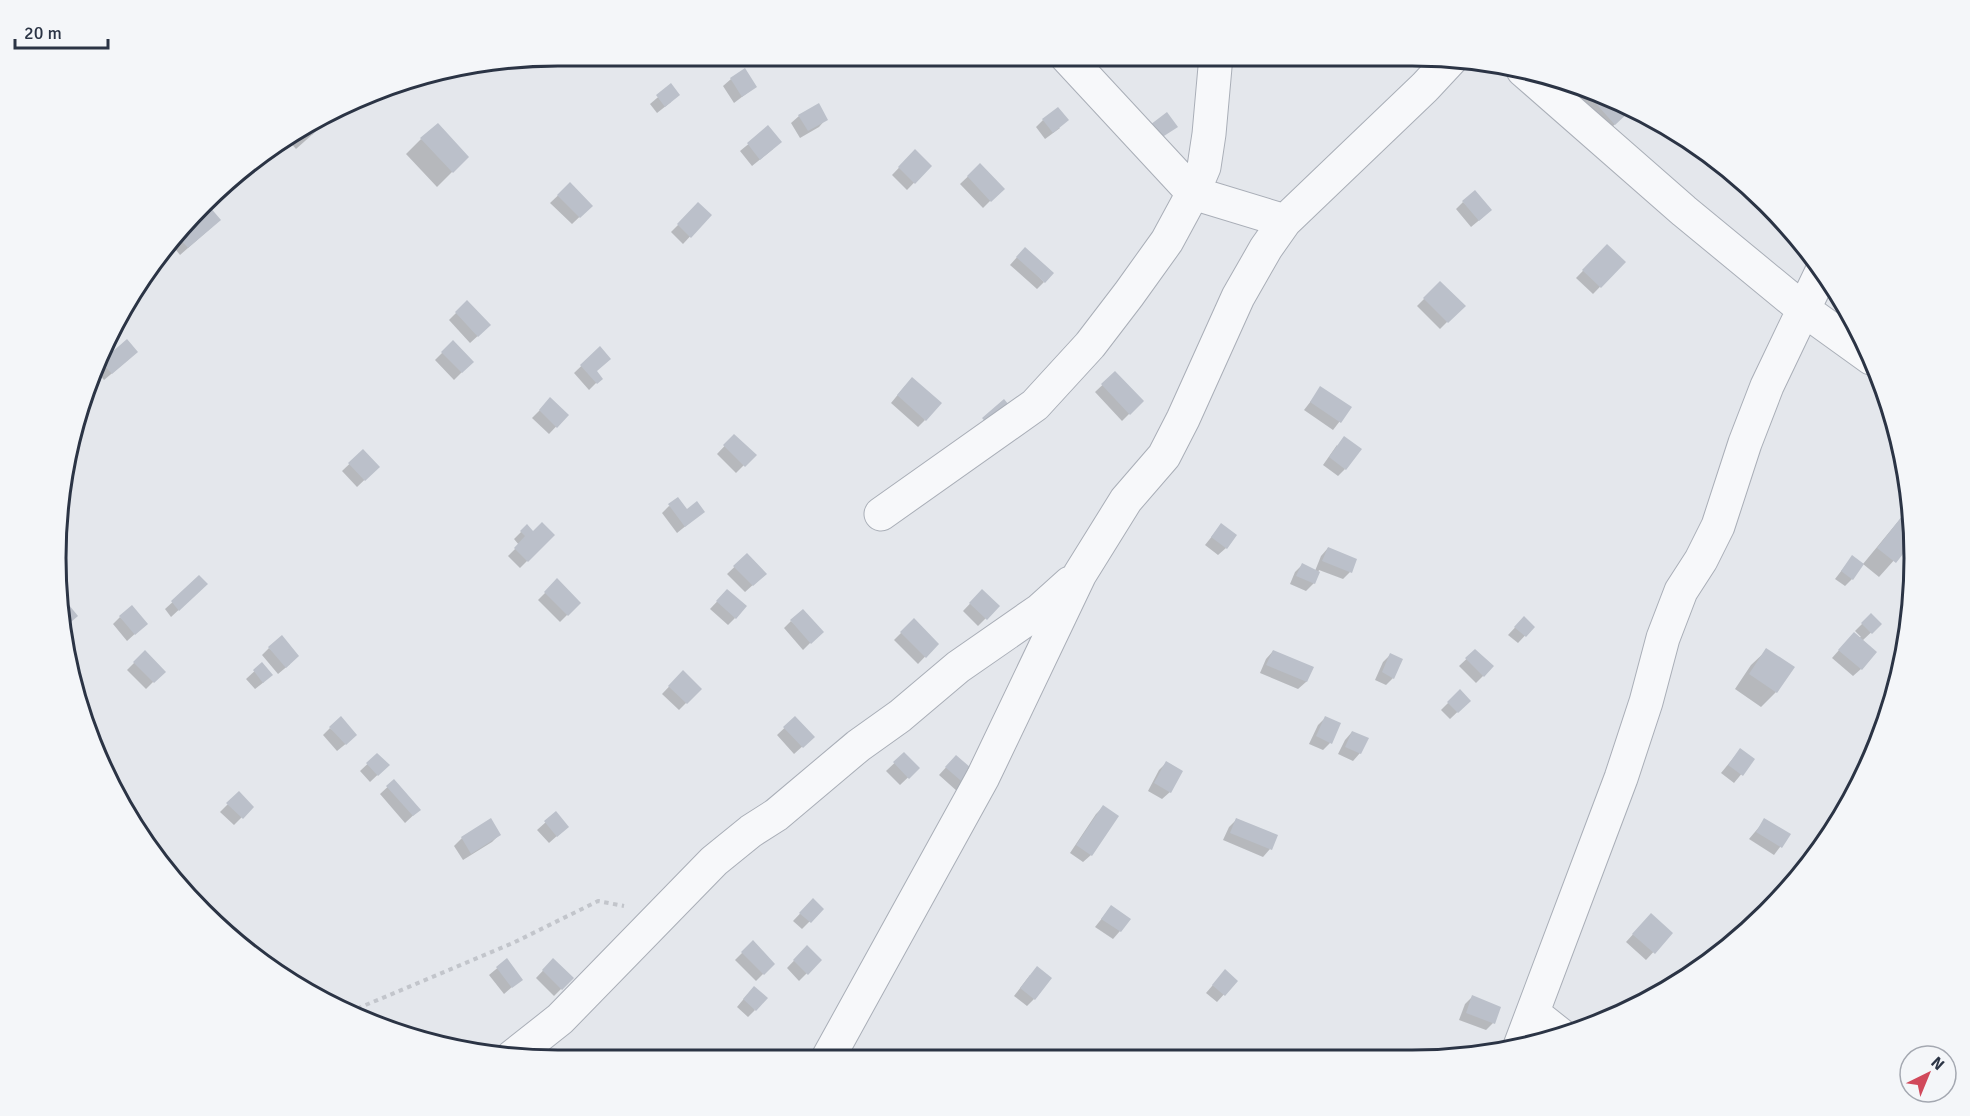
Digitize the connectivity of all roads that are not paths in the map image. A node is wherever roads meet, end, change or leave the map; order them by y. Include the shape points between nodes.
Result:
1 (1075, 66) edge
2 (1215, 66) edge
3 (1444, 67) edge
4 (1537, 83) edge
5 (1194, 193) junction
6 (1286, 221) junction
7 (1817, 280) edge
8 (1803, 309) junction
9 (1857, 348) edge
10 (881, 514) dead end
11 (1080, 574) junction
12 (1533, 1013) junction
13 (1553, 1029) edge
14 (1524, 1037) edge
15 (523, 1049) edge
16 (832, 1050) edge

1 - 5 street
2 - 5 street via 1206,156
3 - 6 street
4 - 8 street
5 - 6 street
5 - 10 street via 1167,241 1123,302 1035,405
6 - 11 street via 1238,297 1164,456 1126,500
7 - 8 street
8 - 9 street
8 - 12 street via 1763,395 1718,526 1681,591 1621,778
11 - 15 street via 1040,610 958,667 714,861 560,1019
11 - 16 street via 983,777
12 - 13 street
12 - 14 street

